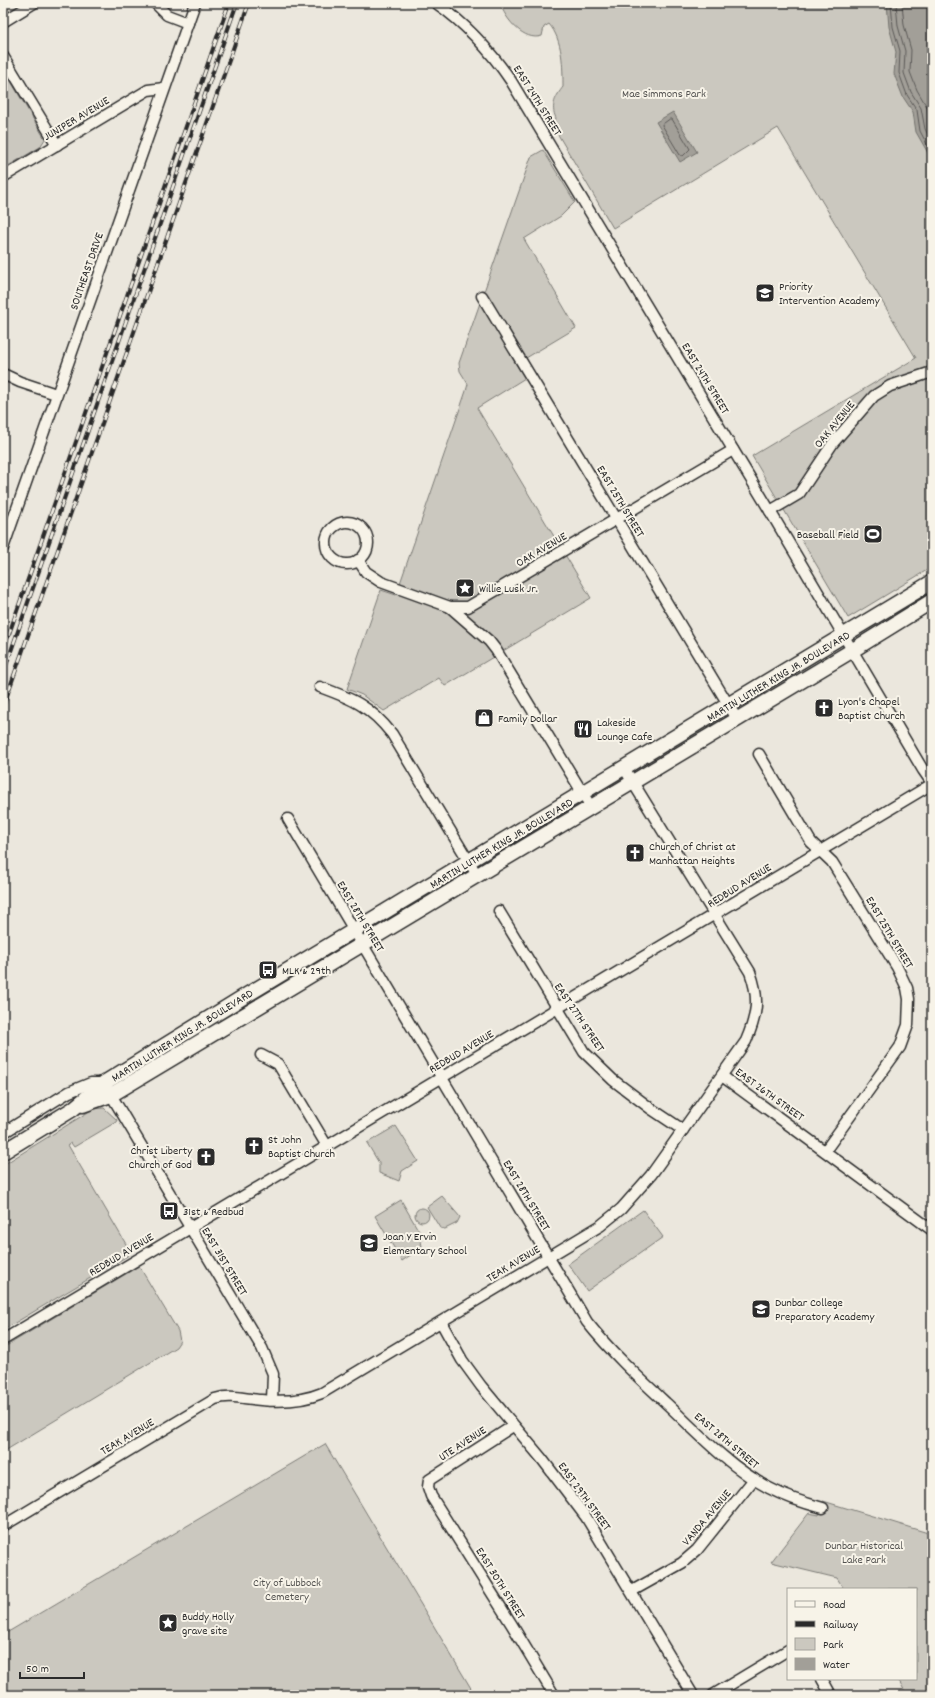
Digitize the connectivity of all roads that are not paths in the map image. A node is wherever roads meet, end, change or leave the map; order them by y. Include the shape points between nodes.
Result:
1 (34, 3) edge
2 (155, 3) edge
3 (195, 3) edge
4 (436, 3) edge
5 (3, 22) edge
6 (188, 23) junction
7 (3, 56) edge
8 (164, 88) junction
9 (57, 145) junction
10 (3, 177) edge
11 (482, 296) dead end
12 (932, 372) edge
13 (3, 374) edge
14 (56, 394) junction
15 (733, 450) junction
16 (770, 511) junction
17 (616, 519) junction
18 (3, 548) edge
19 (358, 560) junction
20 (932, 582) edge
21 (932, 601) edge
22 (450, 607) junction
23 (845, 636) junction
24 (853, 650) junction
25 (320, 687) dead end
26 (729, 706) junction
27 (737, 719) junction
28 (759, 754) dead end
29 (624, 768) junction
30 (633, 782) junction
31 (932, 783) edge
32 (583, 794) junction
33 (591, 807) junction
34 (288, 819) dead end
35 (820, 850) junction
36 (469, 862) junction
37 (477, 875) junction
38 (499, 911) dead end
39 (715, 915) junction
40 (355, 930) junction
41 (363, 944) junction
42 (557, 1010) junction
43 (261, 1055) dead end
44 (722, 1076) junction
45 (442, 1077) junction
46 (107, 1089) junction
47 (683, 1130) junction
48 (3, 1132) edge
49 (327, 1146) junction
50 (825, 1151) junction
51 (3, 1152) edge
52 (931, 1226) edge
53 (189, 1228) junction
54 (549, 1258) junction
55 (441, 1322) junction
56 (3, 1340) edge
57 (272, 1400) junction
58 (512, 1426) junction
59 (754, 1479) junction
60 (428, 1484) joint
61 (823, 1508) dead end
62 (3, 1526) edge
63 (632, 1592) junction
64 (787, 1651) edge
65 (823, 1680) edge
66 (554, 1695) edge
67 (693, 1695) edge
68 (713, 1695) edge
69 (831, 1695) edge

1 - 5 street
2 - 6 street via 167,15
3 - 6 street, SOUTHEAST DRIVE
4 - 15 street, EAST 24TH STREET via 486,46 511,81
6 - 8 street, SOUTHEAST DRIVE
7 - 9 street
8 - 9 street, JUNIPER AVENUE via 148,90
8 - 14 street, SOUTHEAST DRIVE
9 - 10 street, JUNIPER AVENUE
11 - 17 street, EAST 25TH STREET
12 - 16 street, OAK AVENUE via 890,386 874,396 833,443 798,494
13 - 14 street
14 - 18 street, SOUTHEAST DRIVE
15 - 16 street, EAST 24TH STREET
15 - 17 street, OAK AVENUE
16 - 23 street, EAST 24TH STREET
17 - 22 street, OAK AVENUE via 475,604 468,607
17 - 26 street, EAST 25TH STREET
19 - 19 street via 364,555 367,547 365,532 358,525 348,522 334,526 328,532 326,540 326,548 330,555 344,564
19 - 22 street, OAK AVENUE via 366,572 381,582
20 - 23 main road, MARTIN LUTHER KING JR. BOULEVARD
21 - 24 main road, MARTIN LUTHER KING JR. BOULEVARD
22 - 32 street via 496,650
23 - 24 street, EAST 24TH STREET
23 - 26 main road, MARTIN LUTHER KING JR. BOULEVARD
24 - 27 main road, MARTIN LUTHER KING JR. BOULEVARD
24 - 31 street, EAST 24TH STREET
25 - 36 street via 352,699 379,718 392,734
26 - 27 street, EAST 25TH STREET
26 - 29 main road, MARTIN LUTHER KING JR. BOULEVARD
27 - 30 main road, MARTIN LUTHER KING JR. BOULEVARD
28 - 35 street, EAST 25TH STREET via 811,842
29 - 30 street, EAST 26TH STREET
29 - 32 main road, MARTIN LUTHER KING JR. BOULEVARD
30 - 33 main road, MARTIN LUTHER KING JR. BOULEVARD
30 - 39 street, EAST 26TH STREET
31 - 35 street, REDBUD AVENUE
32 - 33 street
32 - 36 main road, MARTIN LUTHER KING JR. BOULEVARD
33 - 37 main road, MARTIN LUTHER KING JR. BOULEVARD
34 - 40 street, EAST 28TH STREET
35 - 39 street, REDBUD AVENUE
35 - 50 street, EAST 25TH STREET via 832,862 902,976 908,993 910,1011 905,1037 894,1057
36 - 37 street
36 - 40 main road, MARTIN LUTHER KING JR. BOULEVARD
37 - 41 main road, MARTIN LUTHER KING JR. BOULEVARD
38 - 42 street, EAST 27TH STREET
39 - 42 street, REDBUD AVENUE
39 - 44 street, EAST 26TH STREET via 750,972 757,1005 756,1016 746,1041
40 - 41 street, EAST 28TH STREET
40 - 46 main road, MARTIN LUTHER KING JR. BOULEVARD
41 - 45 street, EAST 28TH STREET
41 - 46 main road, MARTIN LUTHER KING JR. BOULEVARD
42 - 45 street, REDBUD AVENUE
42 - 47 street, EAST 27TH STREET via 584,1052 597,1066 650,1108
43 - 49 street via 278,1064
44 - 47 street, TEAK AVENUE
44 - 50 street, EAST 26TH STREET
45 - 49 street, REDBUD AVENUE
45 - 54 street, EAST 28TH STREET
46 - 48 street via 91,1083 70,1092
46 - 51 main road, MARTIN LUTHER KING JR. BOULEVARD
46 - 53 street, EAST 31ST STREET
47 - 54 street, TEAK AVENUE via 651,1175 620,1209 600,1226
49 - 53 street, REDBUD AVENUE
50 - 52 street, EAST 26TH STREET
53 - 56 street, REDBUD AVENUE
53 - 57 street, EAST 31ST STREET via 270,1362 273,1374
54 - 55 street, TEAK AVENUE
54 - 59 street, EAST 28TH STREET via 587,1322 612,1351 718,1452
55 - 57 street, TEAK AVENUE via 322,1393 311,1398
55 - 58 street, EAST 29TH STREET via 471,1373
57 - 62 street, TEAK AVENUE via 238,1396 215,1399
58 - 60 street, UTE AVENUE via 429,1480
58 - 63 street, EAST 29TH STREET via 542,1459 586,1517
59 - 61 street, EAST 28TH STREET via 784,1495
59 - 63 street, VANDA AVENUE via 696,1550 682,1563
60 - 66 street, EAST 30TH STREET via 431,1496
63 - 67 street, EAST 29TH STREET
64 - 68 street
65 - 69 street

